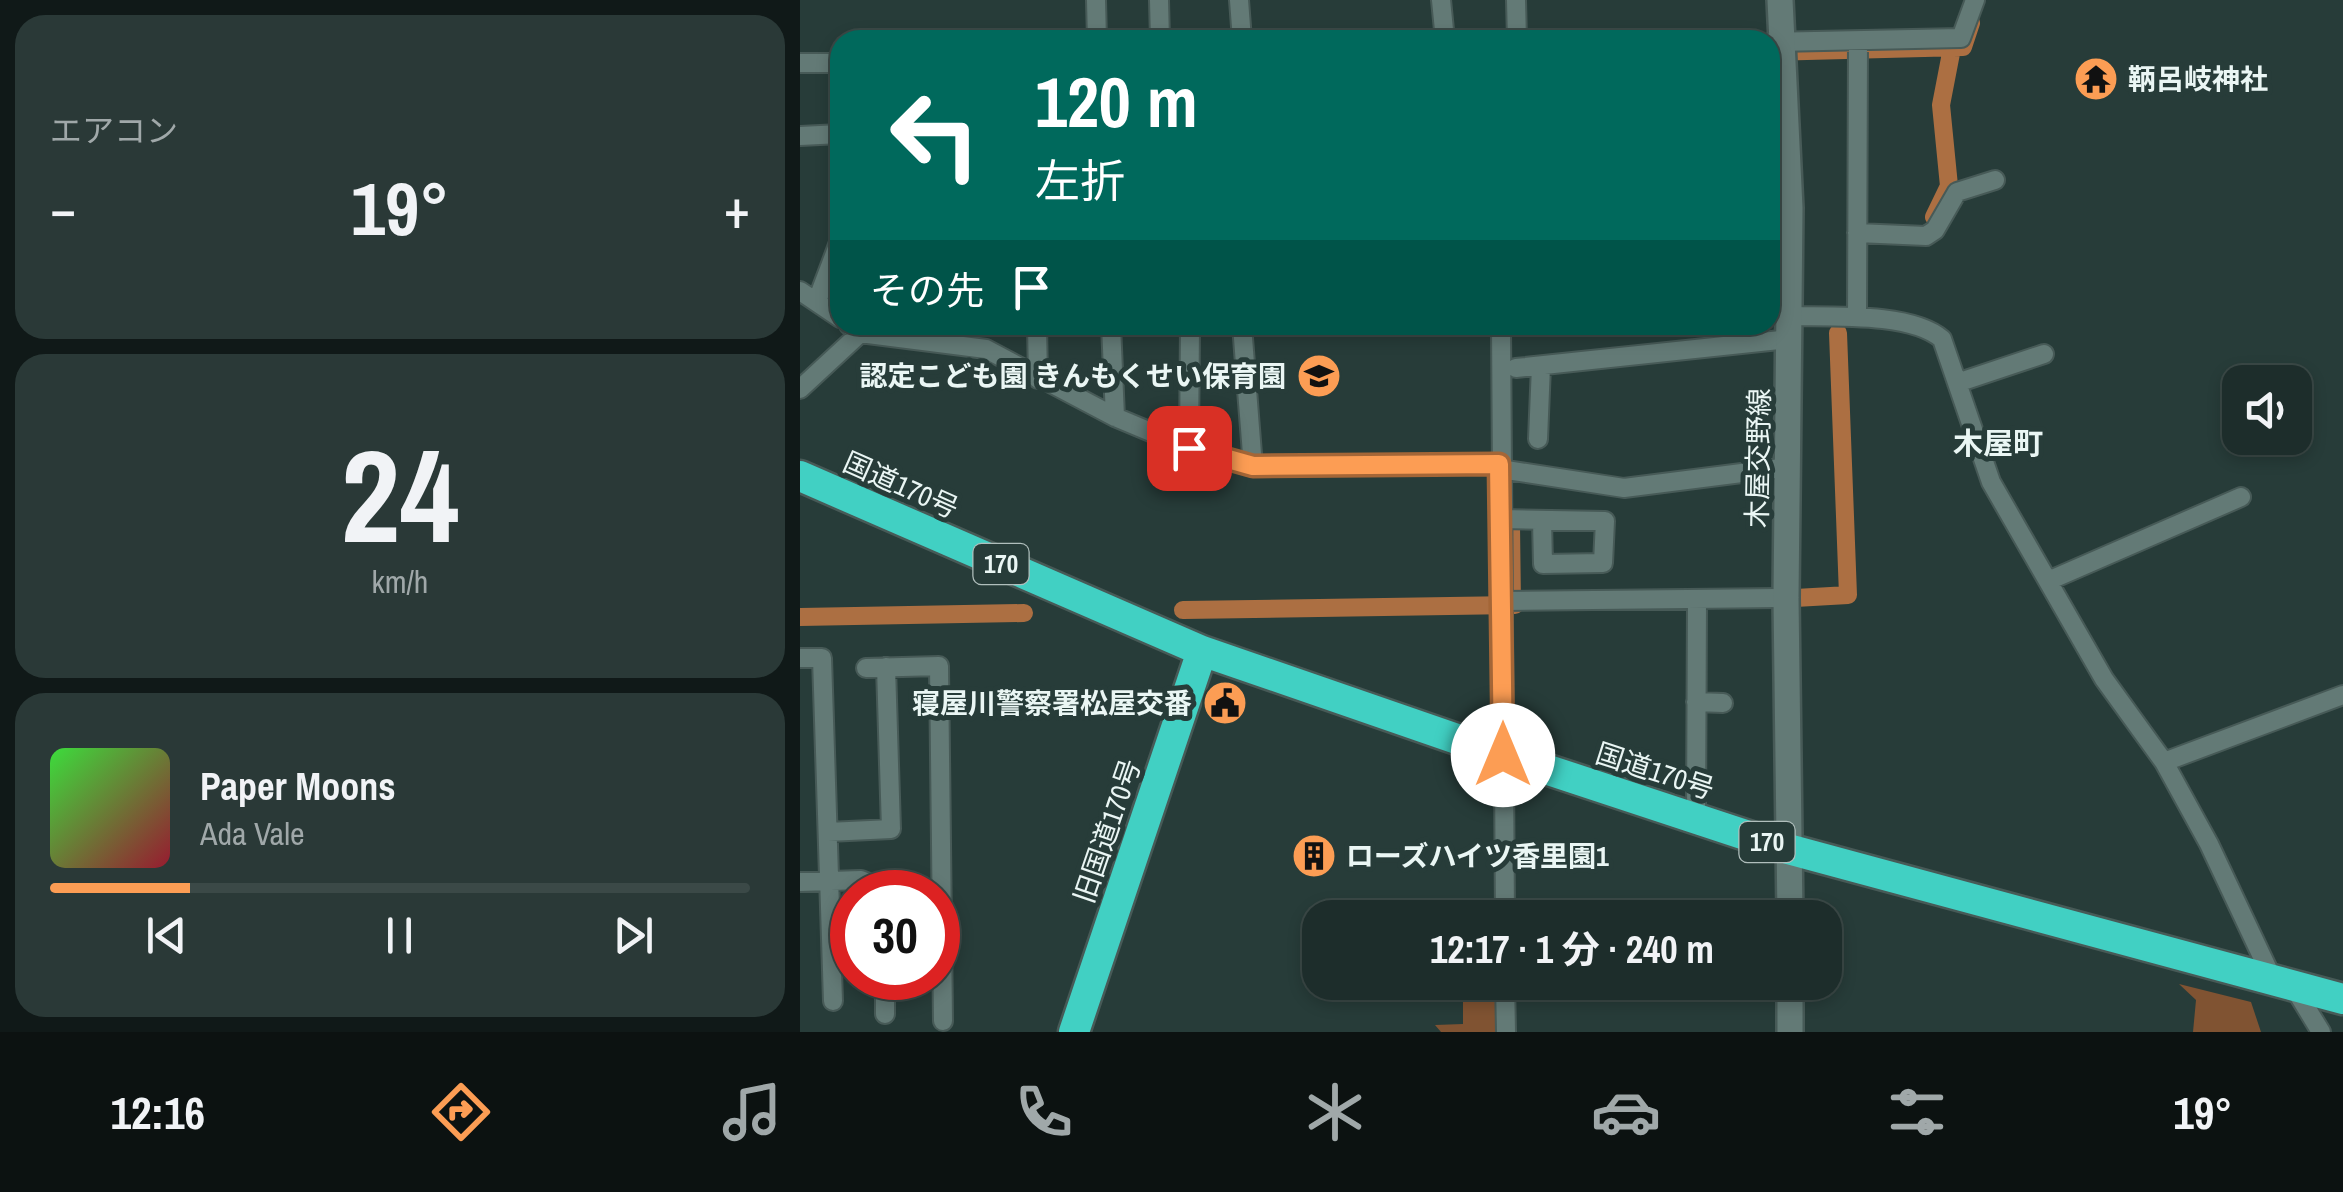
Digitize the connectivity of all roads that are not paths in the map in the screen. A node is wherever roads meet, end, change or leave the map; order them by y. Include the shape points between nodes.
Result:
1 (1096, 0) edge
2 (1158, 0) edge
3 (1240, 0) edge
4 (1441, 0) edge
5 (1516, 0) edge
6 (1780, 0) edge
7 (1975, 0) edge
8 (1097, 30) edge
9 (1160, 30) edge
10 (1242, 30) edge
11 (1443, 30) edge
12 (1517, 30) edge
13 (1779, 30) edge
14 (1858, 41) junction
15 (1780, 48) edge
16 (830, 63) edge
17 (800, 64) edge
18 (1780, 76) edge
19 (830, 134) edge
20 (800, 136) edge
21 (1995, 180) dead end
22 (1857, 233) junction
23 (830, 267) edge
24 (800, 290) edge
25 (817, 301) junction
26 (830, 311) edge
27 (1857, 317) junction
28 (1789, 327) junction
29 (1780, 328) edge
30 (852, 335) edge
31 (901, 335) edge
32 (1037, 335) edge
33 (1112, 335) edge
34 (1190, 335) edge
35 (1243, 335) edge
36 (1501, 335) edge
37 (1738, 335) edge
38 (2044, 354) dead end
39 (1541, 366) junction
40 (1516, 368) dead end
41 (1038, 379) junction
42 (1956, 383) junction
43 (800, 390) edge
44 (1116, 417) junction
45 (1538, 439) dead end
46 (1189, 448) junction
47 (1253, 466) junction
48 (1789, 467) junction
49 (1505, 468) junction
50 (800, 476) edge
51 (2241, 497) dead end
52 (1508, 519) junction
53 (1542, 520) dead end
54 (2048, 582) junction
55 (1786, 598) junction
56 (1504, 601) junction
57 (1697, 602) junction
58 (1202, 651) junction
59 (800, 658) edge
60 (886, 667) junction
61 (866, 668) dead end
62 (2343, 695) edge
63 (1696, 702) junction
64 (1723, 703) dead end
65 (1503, 755) junction
66 (2164, 762) junction
67 (1696, 818) junction
68 (828, 832) junction
69 (1788, 849) junction
70 (939, 870) edge
71 (800, 882) edge
72 (829, 884) junction
73 (1505, 900) edge
74 (1789, 900) edge
75 (2283, 983) junction
76 (2343, 999) edge
77 (886, 1000) edge
78 (942, 1000) edge
79 (1505, 1000) edge
80 (1790, 1000) edge
81 (833, 1001) dead end
82 (886, 1014) dead end
83 (943, 1021) dead end
84 (1074, 1032) edge
85 (1506, 1032) edge
86 (1790, 1032) edge
87 (2321, 1032) edge

1 - 8 street
2 - 9 street
3 - 10 street
4 - 11 street
5 - 12 street
6 - 13 main road, 木屋交野線
7 - 14 street via 1961,38
14 - 15 street
14 - 22 street
16 - 17 street
18 - 28 main road, 木屋交野線
19 - 20 street
21 - 22 street via 1957,192 1926,236
22 - 27 street
23 - 25 street
24 - 25 street
25 - 26 street
27 - 28 street
27 - 42 street via 1930,328 1942,339
28 - 29 street
28 - 48 main road, 木屋交野線
30 - 43 street
31 - 41 street via 986,349
32 - 41 street
33 - 44 street
34 - 46 street
35 - 47 street
36 - 49 street
37 - 39 street
38 - 42 street
39 - 40 street
39 - 45 street
41 - 44 street
42 - 54 street via 1991,482
44 - 46 street
46 - 47 street
47 - 49 street
48 - 49 street via 1624,488
48 - 55 main road, 木屋交野線
49 - 52 street
50 - 58 highway, 国道170号 / 170
51 - 54 street
52 - 53 street
52 - 56 street
54 - 66 street
55 - 57 street
55 - 69 main road, 木屋交野線
56 - 57 street
56 - 65 street
57 - 63 street
58 - 65 highway, 国道170号 / 170
58 - 84 highway, 旧国道170号
59 - 68 street via 822,658
60 - 61 street
60 - 68 street via 890,829
60 - 70 street via 939,666
62 - 66 street
63 - 64 street
63 - 67 street
65 - 67 highway, 国道170号 / 170
65 - 73 street
66 - 75 street
67 - 69 highway, 国道170号 / 170
68 - 72 street
69 - 74 main road, 木屋交野線
69 - 75 highway, 国道170号 / 170
71 - 72 street
72 - 81 street
75 - 76 highway, 国道170号 / 170
75 - 87 street
77 - 82 street
78 - 83 street
79 - 85 street
80 - 86 main road

